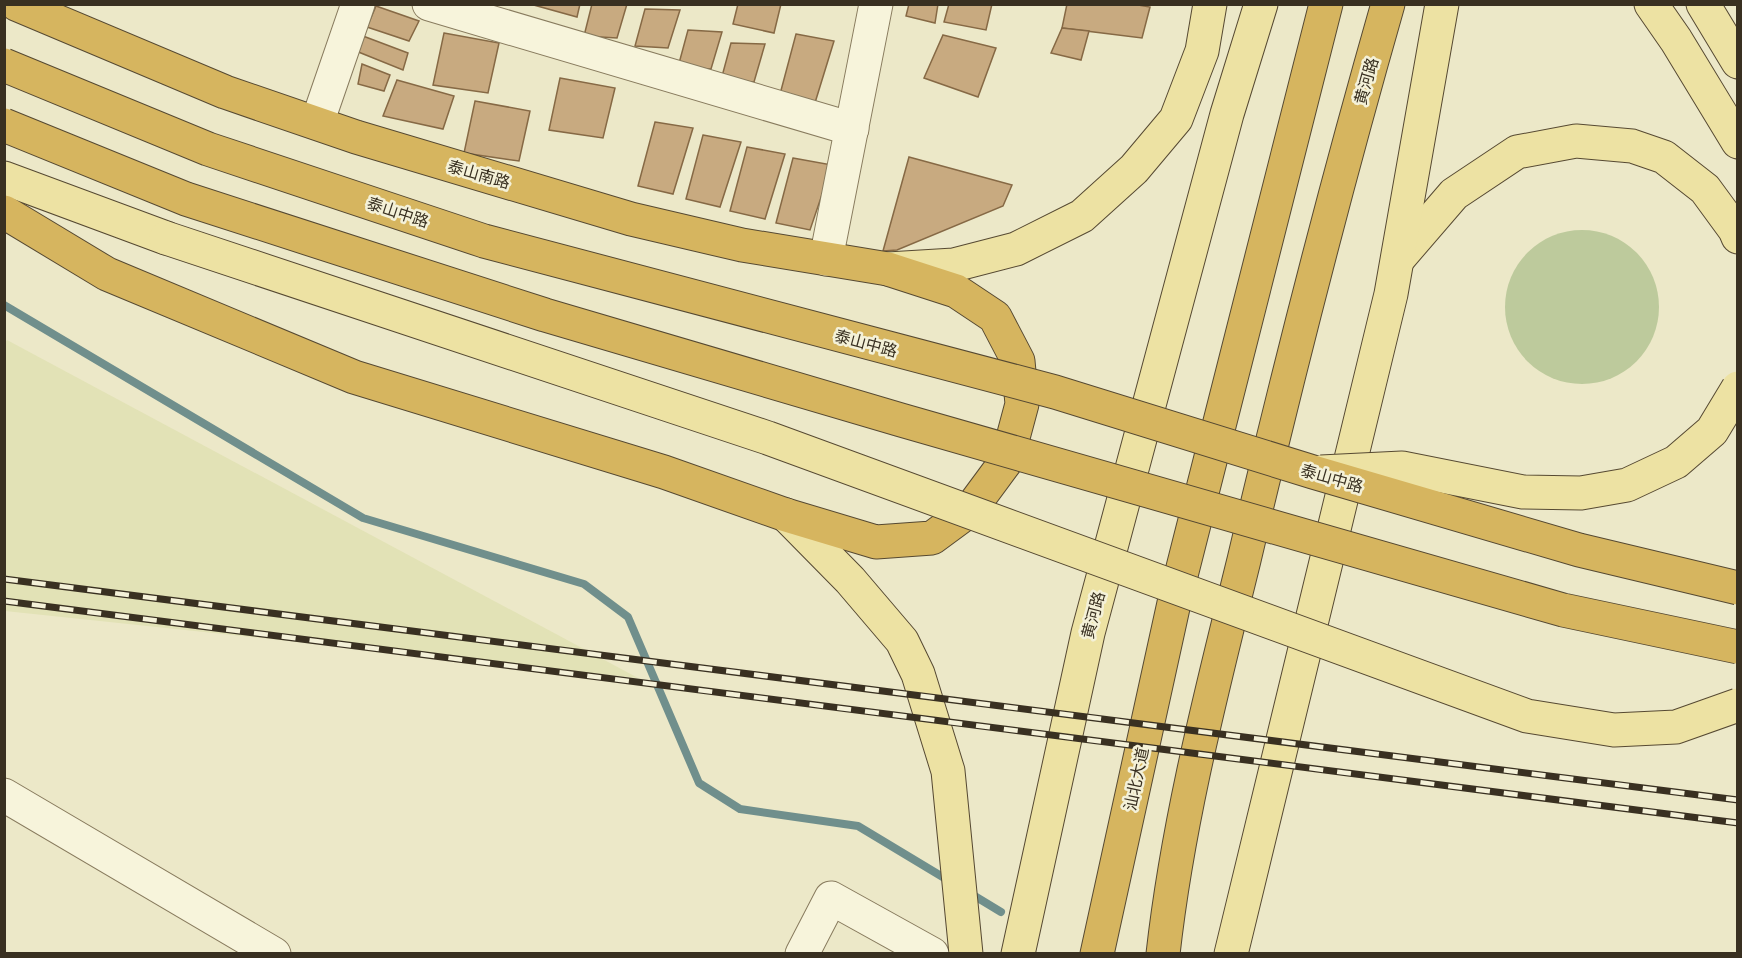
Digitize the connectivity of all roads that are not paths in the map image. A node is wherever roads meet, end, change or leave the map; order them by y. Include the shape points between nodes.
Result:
1 (16, 4) edge
2 (358, 4) edge
3 (429, 4) edge
4 (876, 4) edge
5 (1210, 4) edge
6 (1261, 4) edge
7 (1326, 4) edge
8 (1388, 4) edge
9 (1442, 4) edge
10 (1651, 4) edge
11 (1703, 4) edge
12 (1737, 62) edge
13 (4, 65) edge
14 (317, 123) junction
15 (4, 125) edge
16 (852, 129) junction
17 (1737, 142) edge
18 (4, 178) edge
19 (4, 212) edge
20 (1737, 237) edge
21 (826, 259) junction
22 (1397, 260) junction
23 (888, 269) junction
24 (1737, 388) edge
25 (1313, 472) junction
26 (786, 515) junction
27 (1737, 588) edge
28 (1737, 647) edge
29 (1737, 705) edge
30 (4, 795) edge
31 (965, 942) edge
32 (274, 954) edge
33 (802, 954) edge
34 (932, 954) edge
35 (1018, 954) edge
36 (1098, 954) edge
37 (1163, 954) edge
38 (1231, 954) edge

1 - 14 highway, 泰山南路 via 225,92
2 - 14 street
3 - 16 street
4 - 16 street
5 - 23 main road via 1202,51 1176,119 1134,169 1082,216 1016,249 954,265
6 - 35 main road, 黄河路 via 1227,114 1088,633
7 - 36 highway, 汕北大道 via 1174,603
8 - 37 highway, 黄河路 via 1303,310 1230,618 1186,807
9 - 22 main road
10 - 17 main road
11 - 12 main road
13 - 25 highway, 泰山中路, bridge via 208,149 484,241 1055,393
14 - 21 highway, 泰山南路 via 631,219 742,245
15 - 28 highway, bridge via 186,199 556,318 1563,609
16 - 21 street
18 - 29 main road, bridge via 166,238 768,438 1527,716 1614,730 1676,727
19 - 26 highway via 108,273 354,377 664,472
20 - 22 main road via 1705,189 1664,157 1632,146 1576,141 1517,152 1454,194
21 - 23 highway, 泰山南路
22 - 38 main road
23 - 26 highway, 泰山南路 via 956,291 995,317 1018,362 1022,404 1007,459 970,510 932,538 876,542
24 - 25 main road, bridge via 1712,431 1676,462 1627,485 1581,493 1523,492 1402,468
25 - 27 highway, 泰山中路, bridge via 1579,550
26 - 31 main road via 850,580 902,641 918,674 948,771
30 - 32 street
33 - 34 street via 831,898

